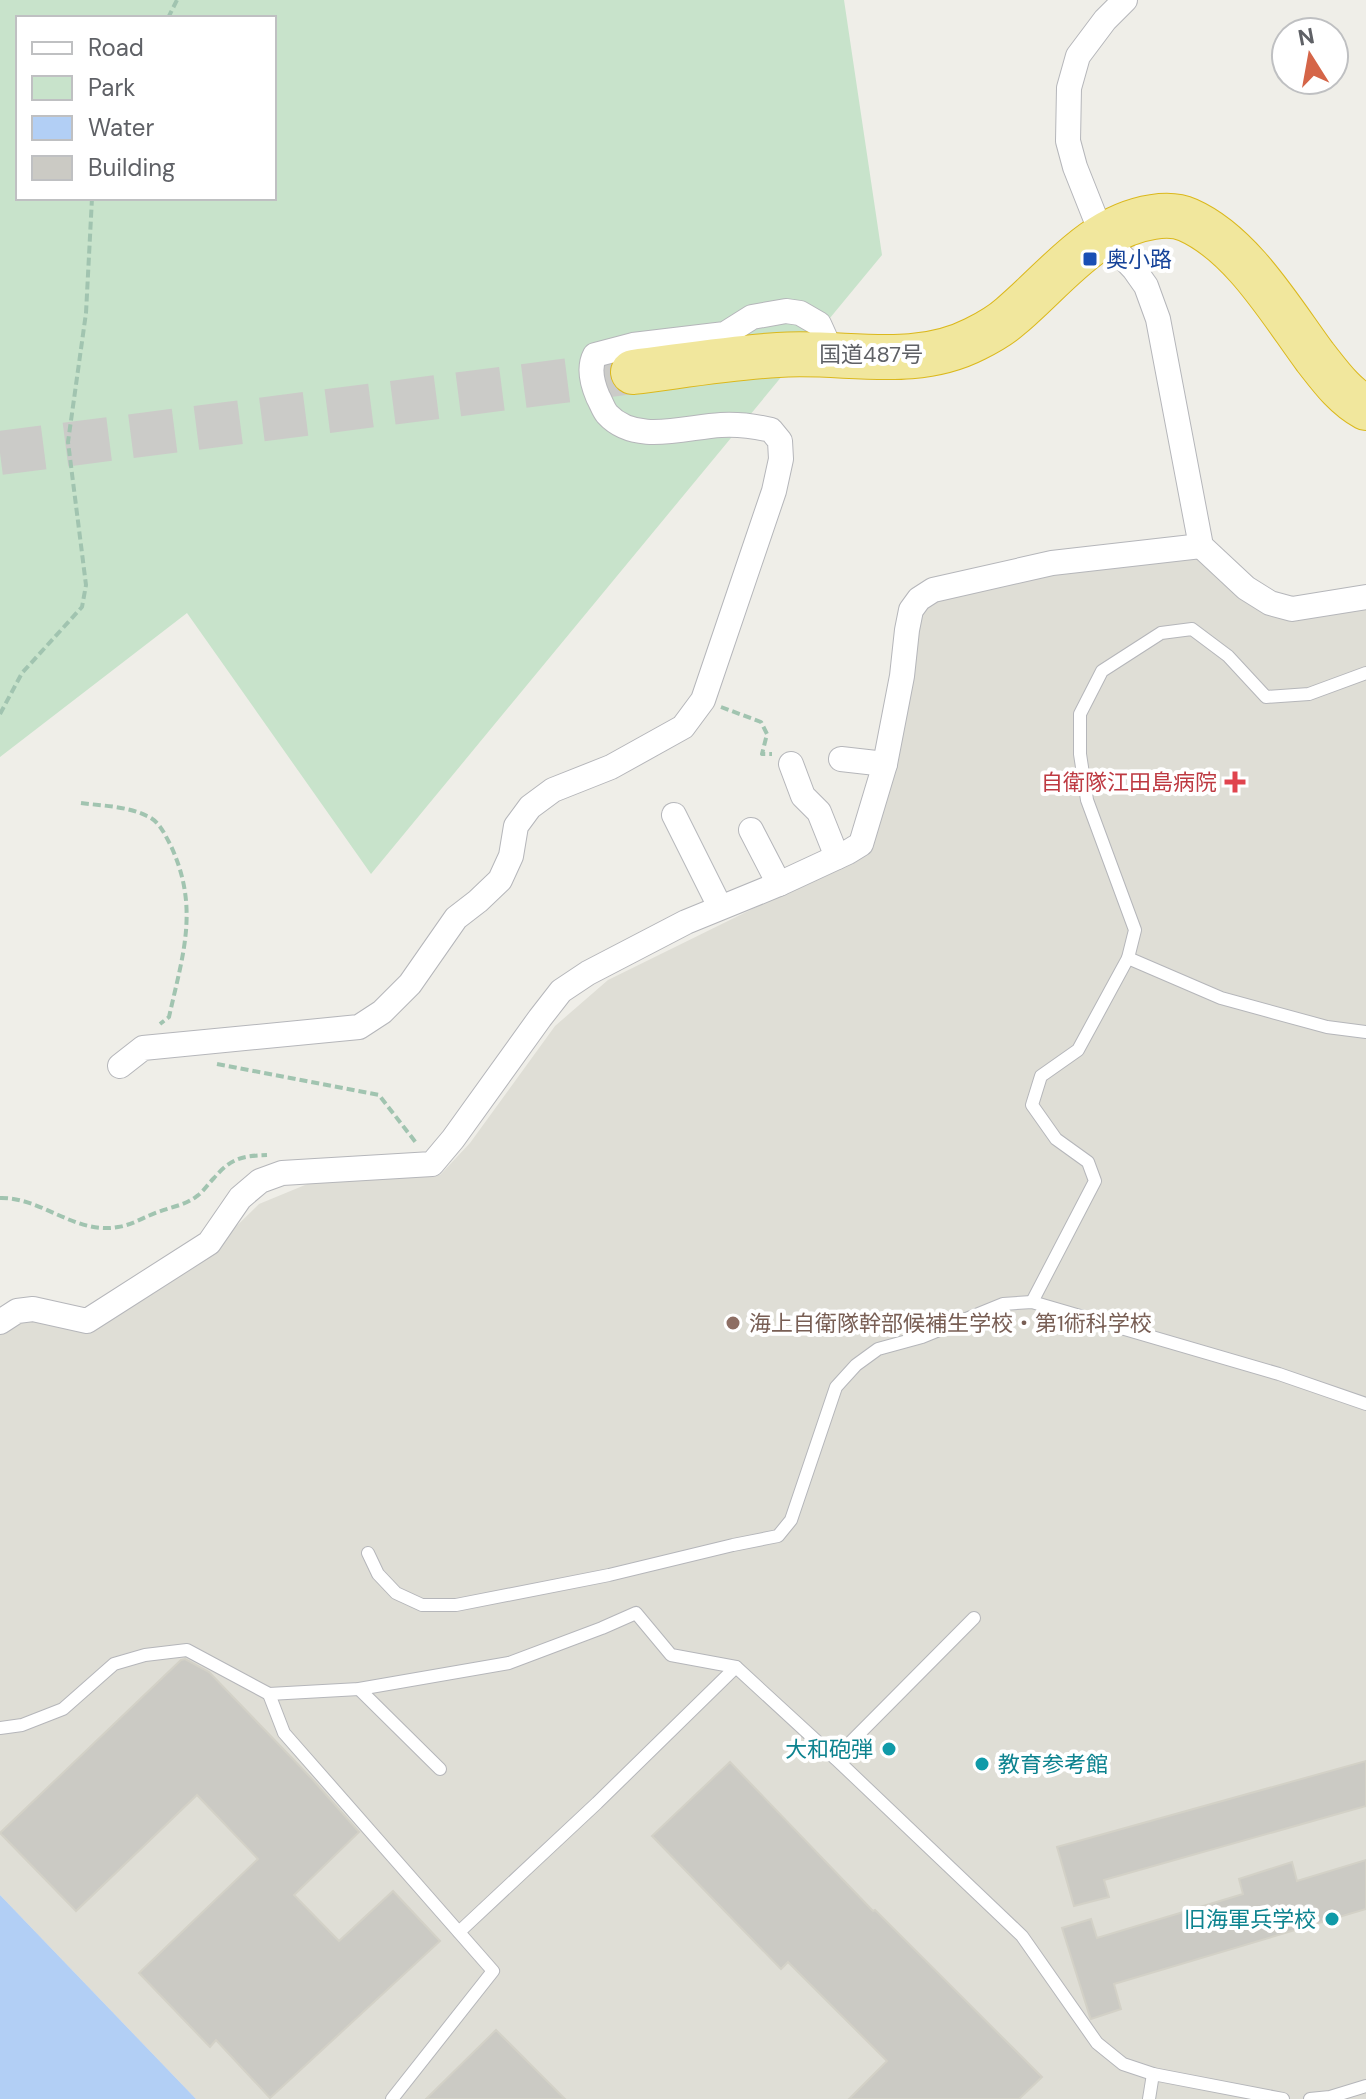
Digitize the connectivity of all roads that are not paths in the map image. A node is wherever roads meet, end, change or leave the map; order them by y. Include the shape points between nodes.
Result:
1 (1125, 0) edge
2 (1106, 10) edge
3 (1102, 235) junction
4 (833, 355) junction
5 (633, 372) tunnel mouth
6 (1366, 408) edge
7 (1201, 546) junction
8 (1366, 597) edge
9 (1366, 673) edge
10 (841, 759) dead end
11 (791, 764) road end
12 (885, 764) junction
13 (674, 815) dead end
14 (751, 830) dead end
15 (837, 857) junction
16 (779, 884) junction
17 (720, 907) junction
18 (1128, 958) junction
19 (1366, 1032) edge
20 (126, 1061) road end
21 (1032, 1302) junction
22 (0, 1322) edge
23 (1366, 1404) edge
24 (368, 1553) dead end
25 (974, 1618) dead end
26 (736, 1667) junction
27 (359, 1689) junction
28 (269, 1694) junction
29 (0, 1728) edge
30 (835, 1758) junction
31 (440, 1769) dead end
32 (459, 1932) junction
33 (1153, 2074) junction
34 (1366, 2086) edge
35 (1258, 2097) edge
36 (392, 2099) edge
37 (1149, 2099) edge
38 (1283, 2099) edge
39 (1310, 2099) edge

1 - 2 street
2 - 3 street via 1078,56 1069,88 1068,141
3 - 4 highway, 国道487号 via 1008,319 975,340 940,353 902,358
3 - 6 highway, 国道487号 via 1164,215 1202,227 1246,266 1336,383
3 - 7 street via 1146,286 1158,319
4 - 5 highway, 国道487号 via 779,355
4 - 20 street via 819,324 786,311 752,317 725,334 595,355 590,365 595,389 606,413 626,428 651,433 751,425 771,430 780,441 774,491 703,700 683,727 611,767 553,790 530,807 516,826 500,880 456,918 410,984 359,1027 143,1048
7 - 8 street via 1270,603 1292,609
7 - 12 street via 1052,563 933,590 919,599 911,610
9 - 18 lane via 1309,694 1266,697 1228,656 1192,629 1161,633 1102,671 1080,714 1080,754 1087,800 1135,930
10 - 12 street
11 - 15 street
12 - 15 street via 861,844
13 - 17 street
14 - 16 street
15 - 16 street
16 - 17 street
17 - 22 street via 561,991 432,1164 282,1173 260,1181 240,1198 209,1243 87,1321 33,1309 17,1311
18 - 19 lane via 1221,998 1327,1027
18 - 21 lane via 1078,1050 1041,1076 1032,1105 1056,1139 1088,1162 1095,1181
21 - 23 lane
21 - 24 lane via 1003,1304 878,1349 856,1365 836,1387 791,1520 778,1536 456,1605 422,1605 396,1593
25 - 30 lane
26 - 27 lane via 671,1655 636,1613 509,1663
26 - 30 lane
26 - 32 lane
27 - 28 lane
27 - 31 lane
28 - 29 lane via 187,1650 145,1655 114,1664 63,1709
28 - 32 lane via 284,1733
30 - 33 lane via 1022,1936 1097,2043 1123,2064
32 - 36 lane via 493,1971
33 - 35 lane
33 - 37 lane
34 - 39 lane
35 - 38 lane

